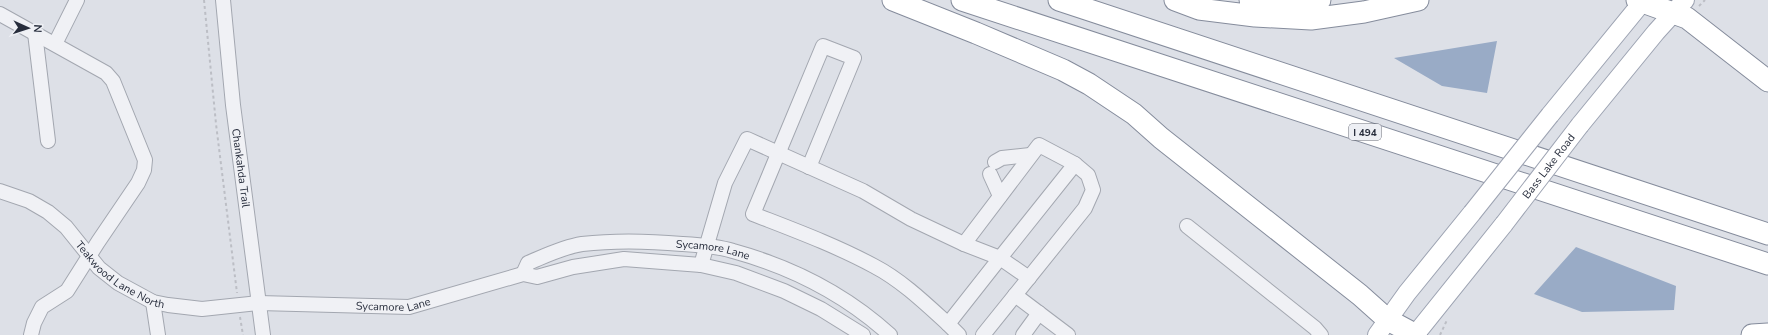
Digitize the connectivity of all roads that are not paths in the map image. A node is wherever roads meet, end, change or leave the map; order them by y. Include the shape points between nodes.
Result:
1 (77, 0) edge
2 (223, 0) edge
3 (893, 0) edge
4 (962, 0) edge
5 (1059, 0) edge
6 (1175, 0) edge
7 (1250, 0) edge
8 (1320, 0) edge
9 (1418, 0) edge
10 (1641, 1) edge
11 (1679, 6) edge
12 (0, 14) edge
13 (35, 33) junction
14 (54, 44) junction
15 (1768, 81) edge
16 (48, 141) dead end
17 (779, 154) junction
18 (1030, 155) junction
19 (1075, 164) junction
20 (809, 167) junction
21 (0, 191) edge
22 (1000, 196) junction
23 (1187, 226) dead end
24 (1768, 234) edge
25 (964, 244) junction
26 (706, 246) junction
27 (89, 257) junction
28 (1000, 258) junction
29 (1768, 264) edge
30 (701, 265) junction
31 (523, 274) junction
32 (1029, 278) junction
33 (1015, 295) junction
34 (153, 302) junction
35 (259, 303) junction
36 (1039, 313) junction
37 (948, 324) junction
38 (1383, 327) edge
39 (1064, 334) edge
40 (1768, 334) edge
41 (31, 335) edge
42 (158, 335) edge
43 (263, 335) edge
44 (863, 335) edge
45 (890, 335) edge
46 (959, 335) edge
47 (983, 335) edge
48 (1023, 335) edge
49 (1321, 335) edge
50 (1416, 335) edge
51 (1752, 335) edge

1 - 14 street
2 - 35 street, Chankahda Trail via 233,105
3 - 38 highway via 1039,59 1089,84 1134,114 1360,295
4 - 29 highway, I 494
5 - 24 highway
6 - 9 highway via 1199,9 1311,19 1364,12
7 - 8 highway
10 - 11 highway
10 - 38 main road, bridge
11 - 15 highway via 1687,18
11 - 50 main road, Bass Lake Road, bridge via 1580,125
12 - 13 street
13 - 14 street
13 - 16 street
14 - 27 street via 106,72 113,81 145,160 138,183
17 - 20 street
17 - 20 street via 823,46 854,58
17 - 26 street via 746,139 725,183
17 - 37 street via 753,214 829,244 875,266 912,292
18 - 19 street via 1039,145
18 - 22 street
18 - 22 street via 1002,158 992,168
19 - 28 street
19 - 32 street via 1088,174 1094,190 1085,208
20 - 25 street via 863,191 911,219
21 - 27 street, Teakwood Lane North via 29,201 48,212 66,227
22 - 25 street
23 - 49 street
25 - 28 street
26 - 30 street
26 - 31 street, Sycamore Lane via 632,241 581,245 553,252 528,264
26 - 45 street, Sycamore Lane via 733,251 792,271 832,292 872,318
27 - 34 street, Teakwood Lane North via 118,283
27 - 41 street via 68,291 42,307
28 - 32 street
28 - 37 street
30 - 31 street, Sycamore Lane via 624,259 573,267 537,277
30 - 44 street, Sycamore Lane via 736,273 784,291 821,309
31 - 35 street, Sycamore Lane via 409,307
32 - 33 street
33 - 36 street
33 - 47 street
34 - 35 street, Teakwood Lane North via 202,308
34 - 42 street
35 - 43 street, Chankahda Trail
36 - 39 street
36 - 48 street
37 - 46 street
38 - 50 highway
40 - 51 highway

